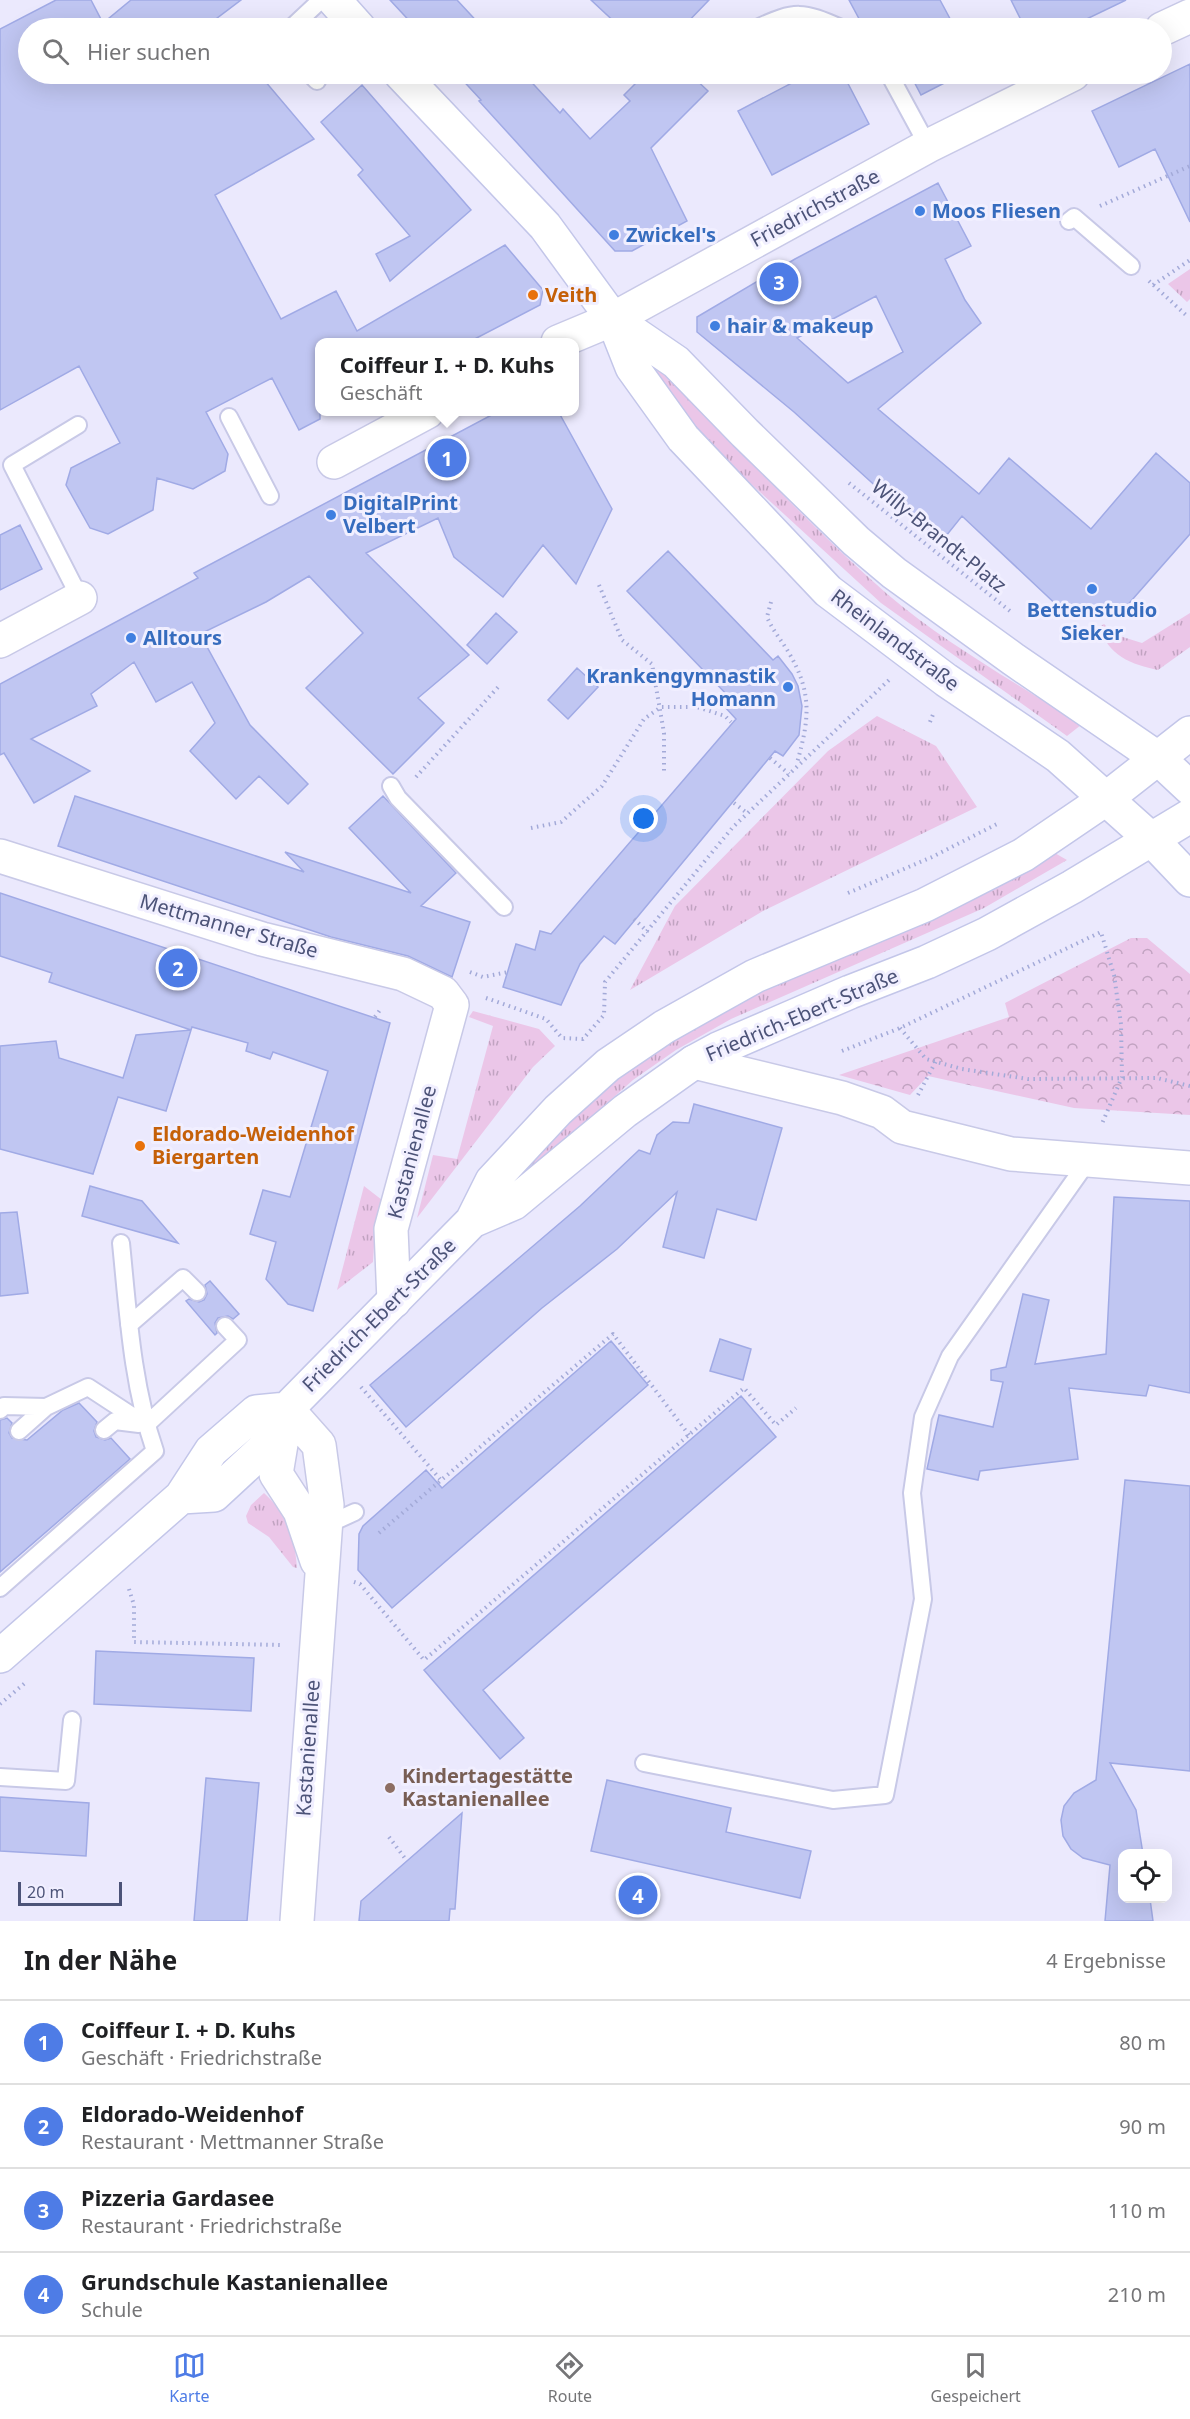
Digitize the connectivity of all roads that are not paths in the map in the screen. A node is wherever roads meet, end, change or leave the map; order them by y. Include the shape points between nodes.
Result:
1 (321, 0) edge
2 (334, 0) edge
3 (1190, 16) edge
4 (302, 18) edge
5 (350, 18) edge
6 (779, 18) edge
7 (811, 18) edge
8 (1172, 24) edge
9 (411, 84) edge
10 (894, 84) edge
11 (1053, 84) edge
12 (928, 146) junction
13 (1072, 219) road end
14 (1131, 266) dead end
15 (613, 319) junction
16 (568, 338) edge
17 (418, 416) edge
18 (229, 417) dead end
19 (78, 425) dead end
20 (334, 462) dead end
21 (270, 496) dead end
22 (80, 598) joint
23 (0, 641) edge
24 (1190, 733) edge
25 (1159, 759) junction
26 (1190, 788) edge
27 (394, 792) road end
28 (1107, 798) junction
29 (1190, 816) edge
30 (1152, 840) junction
31 (0, 856) edge
32 (1190, 880) edge
33 (504, 907) dead end
34 (464, 1000) joint
35 (694, 1062) junction
36 (1088, 1161) junction
37 (1190, 1168) edge
38 (472, 1221) junction
39 (121, 1243) dead end
40 (197, 1292) dead end
41 (394, 1300) junction
42 (129, 1325) junction
43 (225, 1326) dead end
44 (46, 1407) junction
45 (287, 1409) junction
46 (0, 1410) edge
47 (146, 1425) junction
48 (104, 1430) dead end
49 (19, 1431) dead end
50 (240, 1470) junction
51 (276, 1474) junction
52 (181, 1497) junction
53 (355, 1512) dead end
54 (316, 1529) junction
55 (0, 1588) edge
56 (0, 1656) edge
57 (72, 1720) dead end
58 (644, 1763) dead end
59 (0, 1777) edge
60 (297, 1921) edge

1 - 4 lane
2 - 5 main road
3 - 8 main road
6 - 7 lane via 799,14
9 - 15 main road via 546,226
10 - 12 lane
11 - 12 main road, Friedrichstraße
12 - 15 main road, Friedrichstraße
13 - 14 lane
15 - 16 main road, Friedrichstraße
15 - 25 main road via 676,362 856,541 894,573
15 - 28 main road, Rheinlandstraße via 632,367 683,438 828,591 913,656 1058,756
17 - 20 main road
18 - 21 lane
19 - 22 lane via 12,465
22 - 23 main road
24 - 25 main road, Friedrich-Ebert-Straße
25 - 26 main road
25 - 28 main road, Friedrich-Ebert-Straße
27 - 33 lane
28 - 30 main road, Rheinlandstraße
28 - 38 main road, Friedrich-Ebert-Straße via 1023,855 925,905 754,976 644,1040 608,1065 558,1110 492,1181
29 - 30 main road, Friedrich-Ebert-Straße
30 - 32 main road, Rheinlandstraße
30 - 35 main road, Friedrich-Ebert-Straße via 987,934
31 - 34 main road, Mettmanner Straße via 262,939 403,974
34 - 41 main road, Kastanienallee via 391,1229
35 - 36 main road via 867,1105 902,1127 1011,1154
35 - 38 main road, Friedrich-Ebert-Straße via 625,1111 514,1203
36 - 37 main road
36 - 58 lane via 950,1356 923,1417 912,1493 923,1599 885,1796 832,1800
38 - 41 main road, Friedrich-Ebert-Straße
39 - 42 lane
40 - 42 lane via 183,1278
41 - 45 main road, Friedrich-Ebert-Straße
42 - 47 lane
43 - 47 lane via 238,1340
44 - 46 lane via 4,1406
44 - 47 lane via 88,1387
44 - 49 lane
45 - 50 main road, Friedrich-Ebert-Straße via 268,1445
45 - 51 main road
45 - 52 main road, Friedrich-Ebert-Straße via 256,1412 211,1450
45 - 54 main road, Kastanienallee via 319,1445 327,1505
47 - 48 lane via 115,1421
47 - 55 lane via 155,1451
50 - 51 main road
50 - 52 main road, Friedrich-Ebert-Straße via 214,1495
51 - 54 main road, Kastanienallee
52 - 56 main road, Friedrich-Ebert-Straße
53 - 54 lane
54 - 60 main road, Kastanienallee via 321,1574
57 - 59 lane via 66,1781

